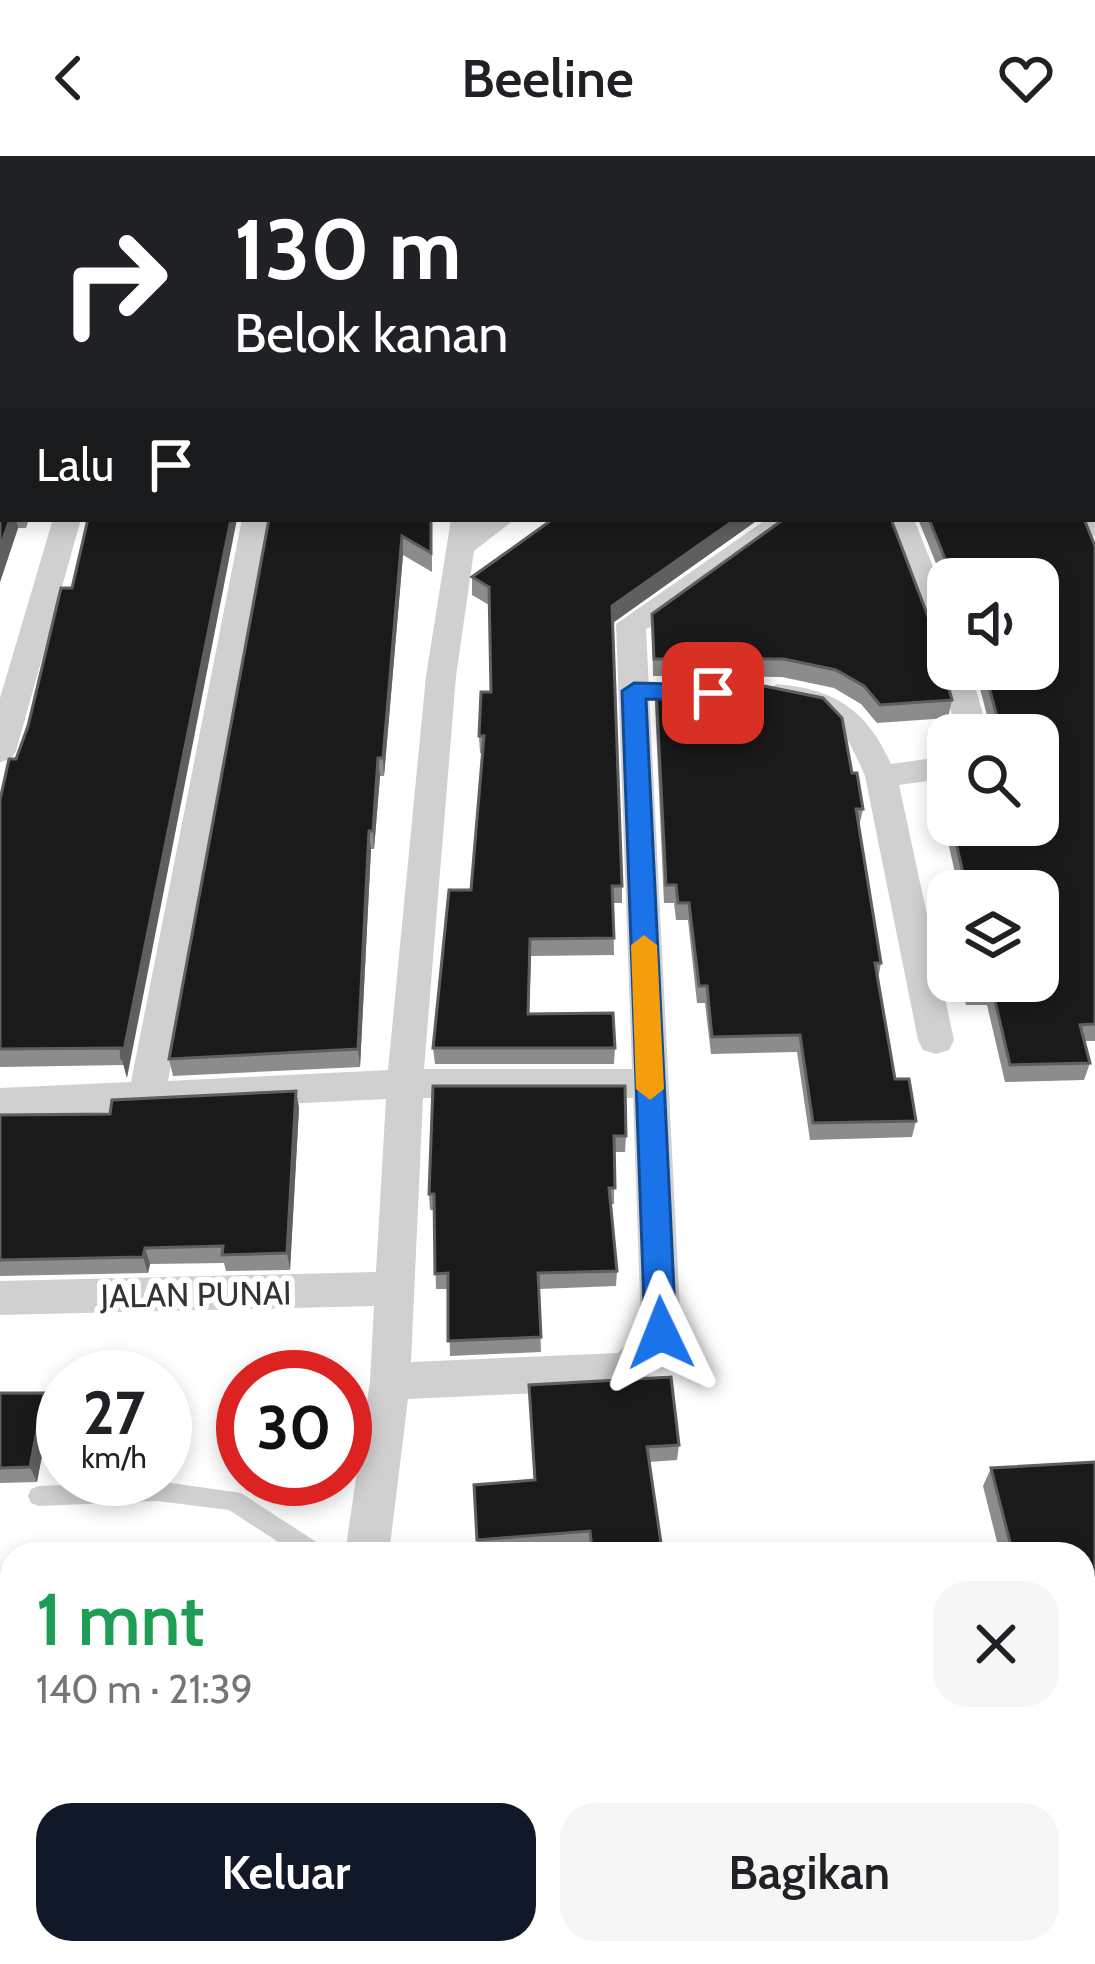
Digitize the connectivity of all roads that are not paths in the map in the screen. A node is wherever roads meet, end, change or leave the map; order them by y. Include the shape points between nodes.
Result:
1 (66, 522) edge
2 (255, 522) edge
3 (493, 522) edge
4 (781, 522) edge
5 (901, 522) edge
6 (463, 533) edge
7 (927, 589) edge
8 (747, 694) edge
9 (0, 751) edge
10 (927, 769) edge
11 (881, 776) junction
12 (936, 1040) dead end
13 (650, 1083) junction
14 (405, 1084) junction
15 (146, 1096) junction
16 (0, 1103) edge
17 (392, 1289) junction
18 (0, 1298) edge
19 (390, 1381) junction
20 (192, 1495) edge
21 (298, 1542) edge
22 (369, 1542) edge

1 - 9 street
2 - 15 street
3 - 6 street
4 - 13 street via 631,624 645,691
5 - 7 street
6 - 14 street via 441,676
8 - 11 street via 842,708
10 - 11 street
11 - 12 street
13 - 14 street
13 - 19 street via 661,1333 649,1353 628,1371
14 - 15 street
14 - 17 street
15 - 16 street
17 - 18 street, JALAN PUNAI
17 - 19 street
19 - 22 street
20 - 21 lane via 233,1500

